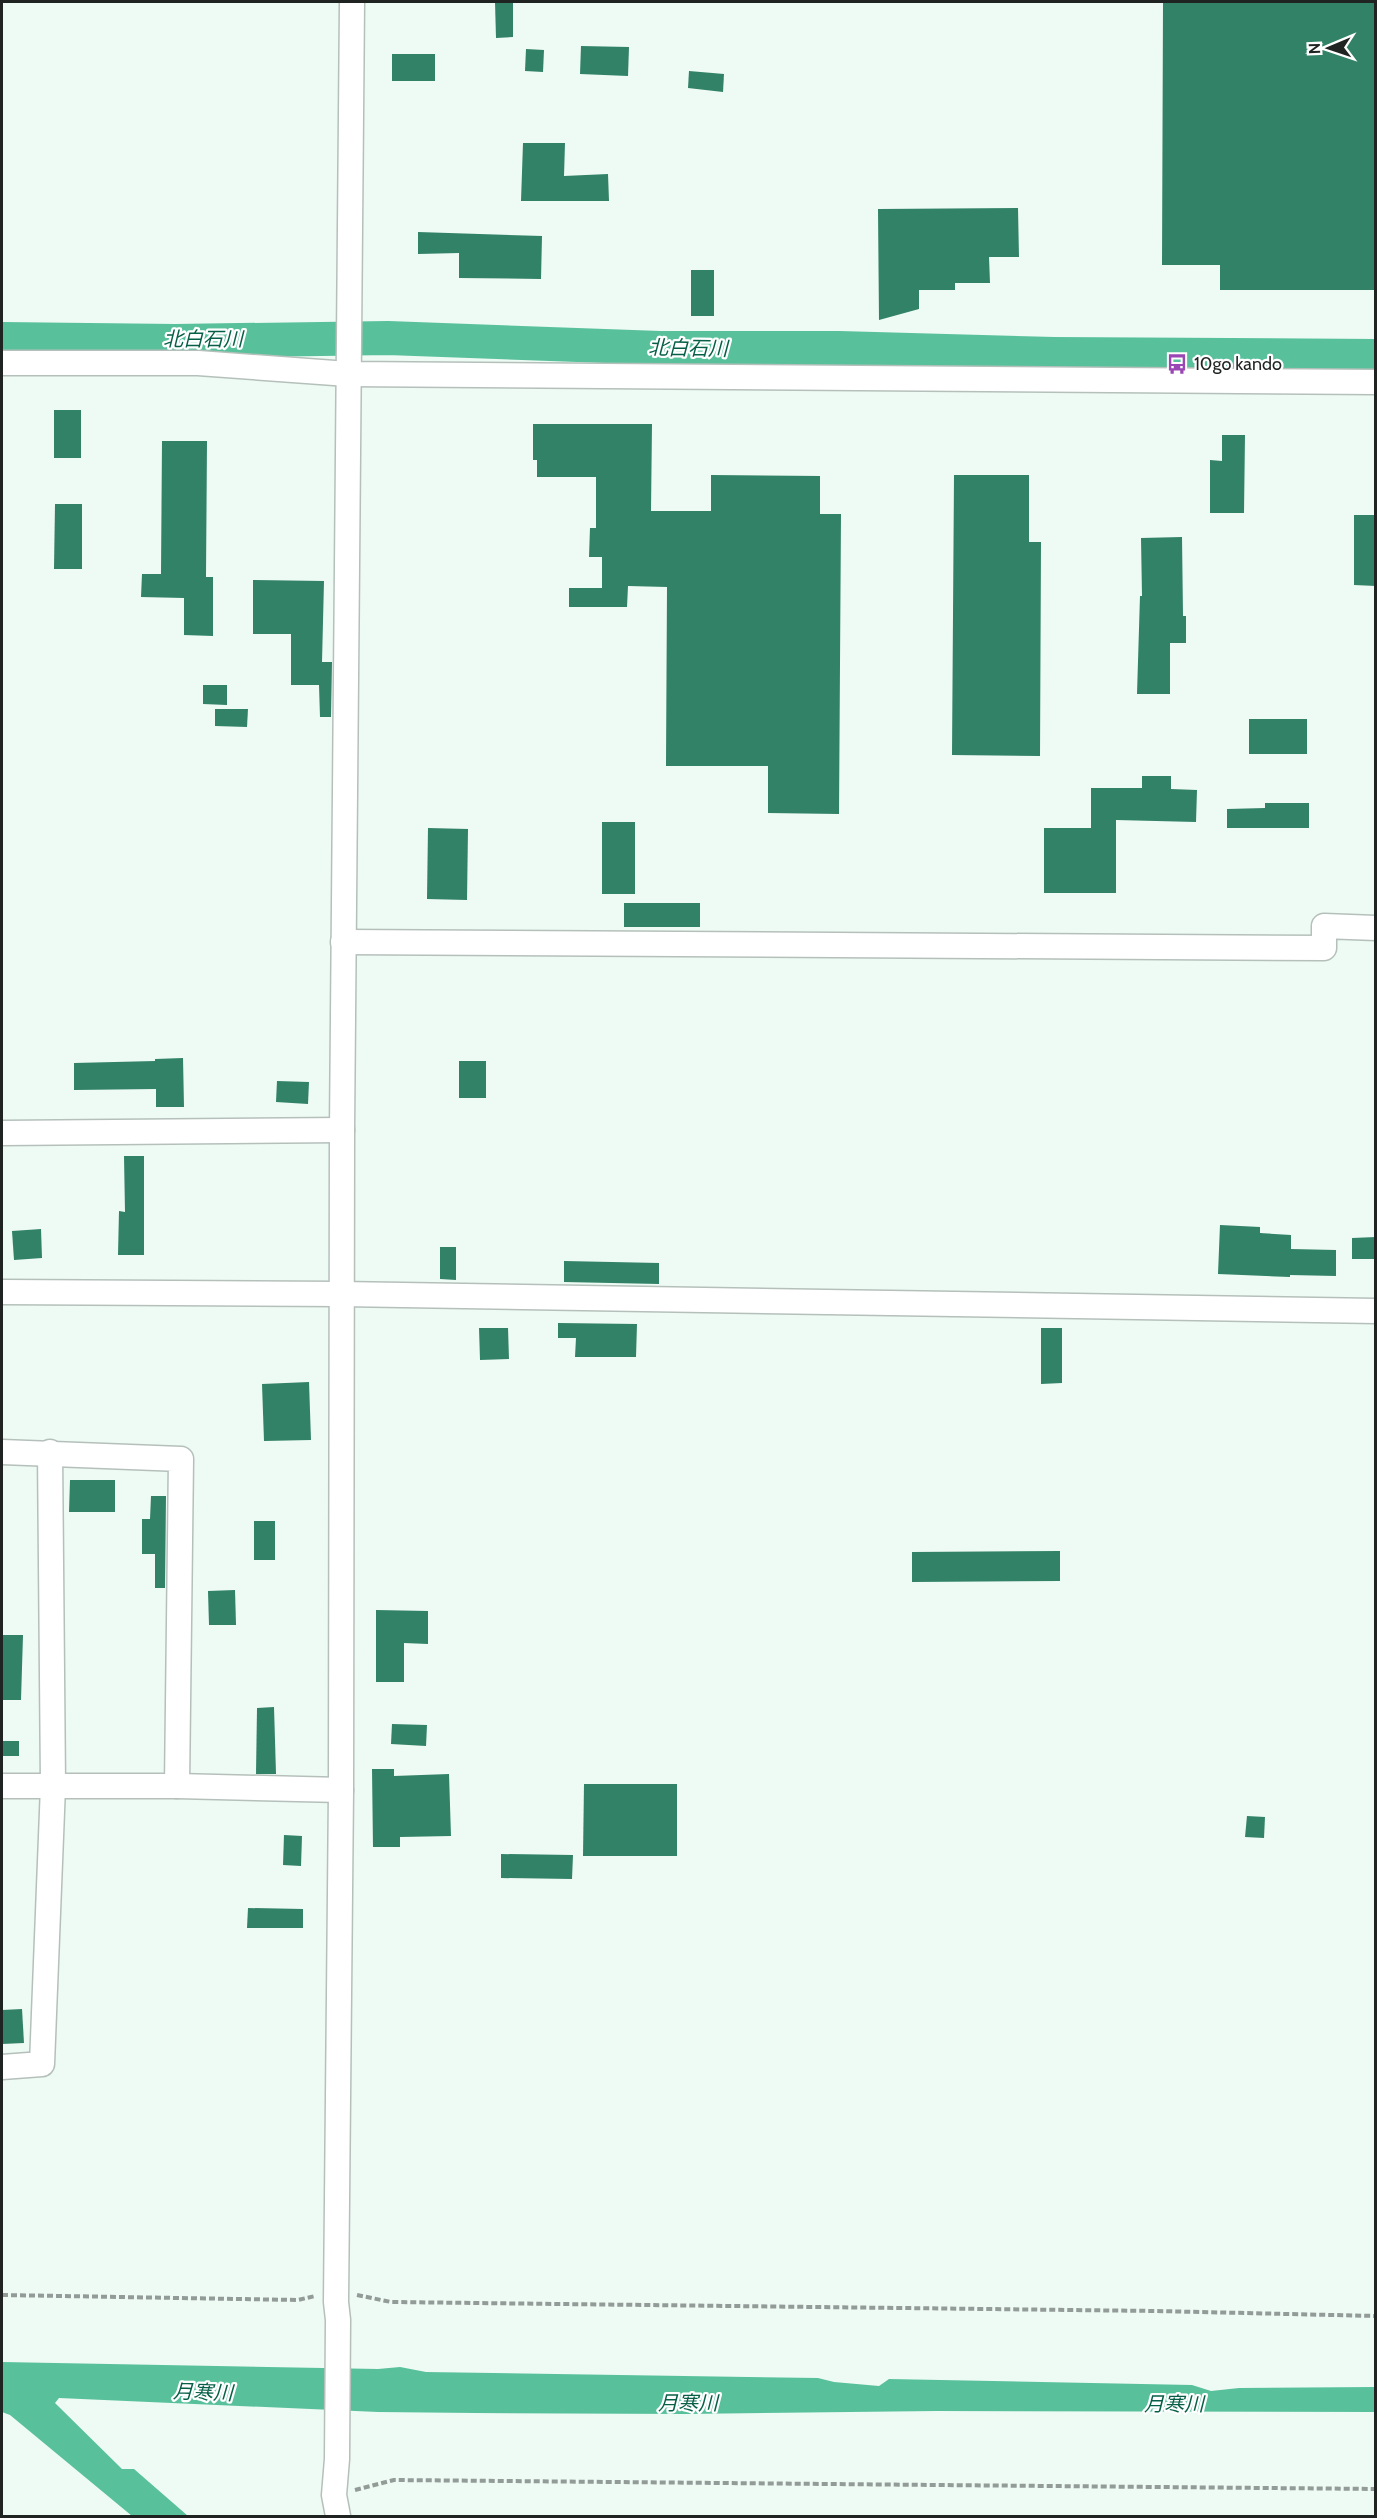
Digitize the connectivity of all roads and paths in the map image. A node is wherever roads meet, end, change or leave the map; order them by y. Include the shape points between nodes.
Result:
1 (352, 2) edge
2 (2, 363) edge
3 (348, 367) junction
4 (1376, 382) edge
5 (1376, 928) edge
6 (343, 942) junction
7 (342, 1130) junction
8 (2, 1133) edge
9 (2, 1292) edge
10 (340, 1294) junction
11 (1376, 1311) edge
12 (2, 1452) edge
13 (50, 1452) junction
14 (2, 1786) edge
15 (53, 1786) junction
16 (177, 1786) junction
17 (341, 1790) junction
18 (2, 2067) edge
19 (336, 2290) junction
20 (2, 2295) edge
21 (1376, 2316) edge
22 (1376, 2489) edge
23 (336, 2506) edge

1 - 3 street
2 - 3 street
3 - 4 street
3 - 6 street
5 - 6 street via 1324,926 1324,948
6 - 7 street
7 - 8 street
7 - 10 street
9 - 10 street
10 - 11 street
10 - 17 street
12 - 13 street
13 - 15 street
13 - 16 street via 181,1459
14 - 15 street
15 - 16 street
15 - 18 street via 42,2064
16 - 17 street
17 - 19 street
19 - 20 path via 298,2301
19 - 21 path via 391,2302
19 - 23 street
22 - 23 path via 394,2480

